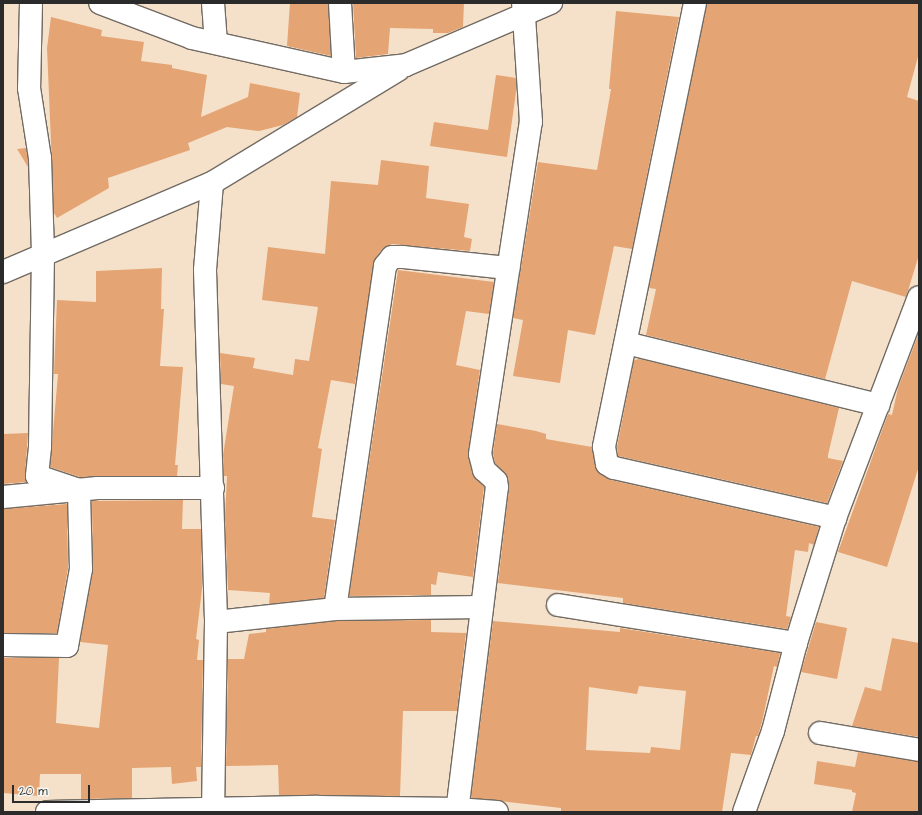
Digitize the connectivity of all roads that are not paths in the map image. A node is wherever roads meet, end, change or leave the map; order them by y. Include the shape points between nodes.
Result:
1 (31, 3) edge
2 (100, 3) edge
3 (212, 3) edge
4 (340, 3) edge
5 (551, 3) edge
6 (695, 3) edge
7 (524, 8) edge
8 (216, 43) junction
9 (406, 65) junction
10 (344, 72) junction
11 (212, 182) junction
12 (43, 256) junction
13 (508, 268) junction
14 (3, 272) edge
15 (919, 297) edge
16 (626, 343) junction
17 (879, 405) junction
18 (213, 488) junction
19 (80, 490) junction
20 (3, 497) edge
21 (835, 518) junction
22 (558, 606) dead end
23 (482, 607) junction
24 (335, 610) junction
25 (216, 622) junction
26 (796, 644) junction
27 (3, 645) edge
28 (820, 733) dead end
29 (919, 750) edge
30 (213, 810) junction
31 (318, 810) edge
32 (457, 810) edge
33 (48, 812) edge
34 (497, 812) edge
35 (744, 812) edge

1 - 12 street via 29,88 40,158
2 - 8 street via 192,38
3 - 8 street
4 - 10 street
5 - 7 street
6 - 16 street
7 - 9 street
7 - 13 street via 531,122
8 - 10 street
9 - 10 street
9 - 11 street
11 - 12 street
11 - 18 street via 205,270
12 - 14 street
12 - 19 street via 40,446 37,476
13 - 23 street via 480,454 484,470 496,481 497,487
13 - 24 street via 403,257 392,257 385,266
15 - 17 street
16 - 17 street
16 - 21 street via 604,447 607,464 614,468
17 - 21 street
18 - 19 street
18 - 25 street
19 - 20 street
19 - 27 street via 81,569 67,646
21 - 26 street
22 - 26 street
23 - 24 street
23 - 32 street
24 - 25 street
25 - 30 street
26 - 35 street via 773,730
28 - 29 street
30 - 31 street
30 - 33 street
31 - 32 street
32 - 34 street

